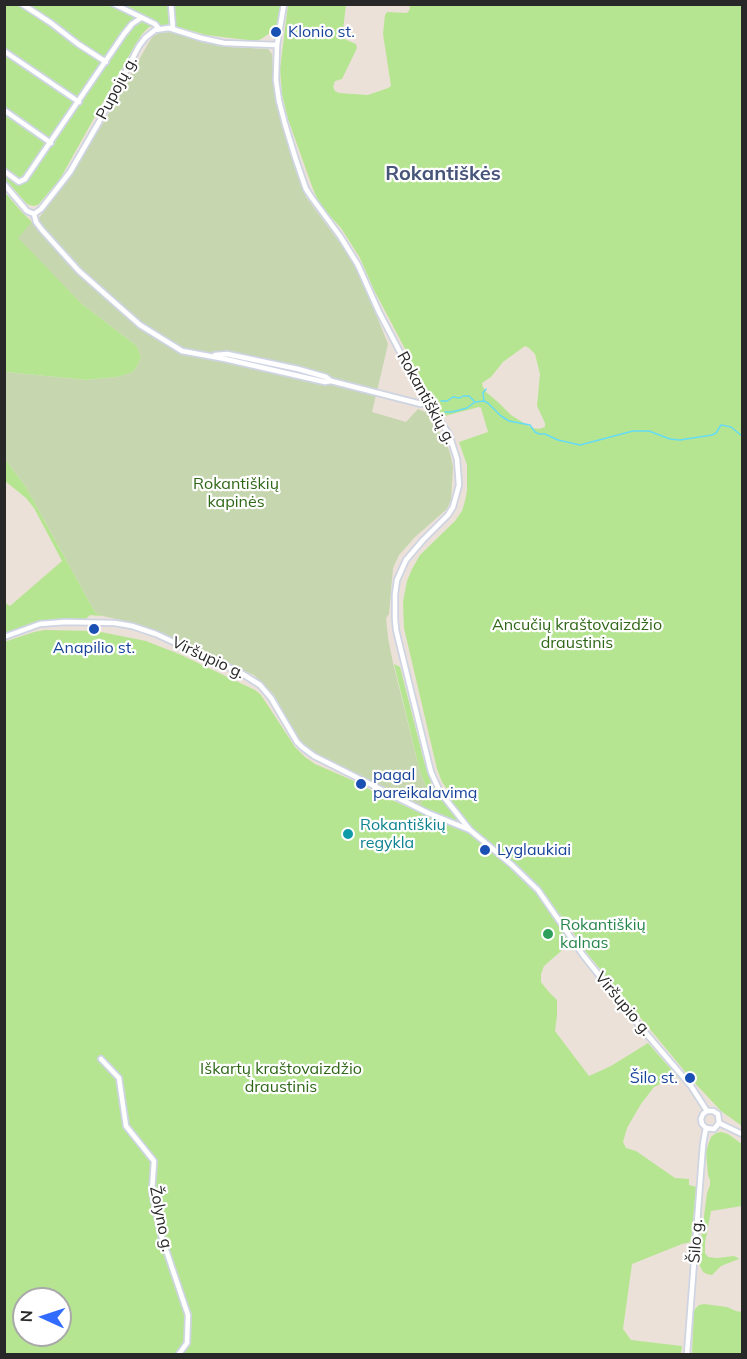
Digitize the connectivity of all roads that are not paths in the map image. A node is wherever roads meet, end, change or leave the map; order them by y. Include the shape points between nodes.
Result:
1 (22, 4) edge
2 (114, 4) edge
3 (171, 4) edge
4 (285, 4) edge
5 (141, 18) junction
6 (159, 29) junction
7 (173, 29) junction
8 (277, 45) junction
9 (4, 51) edge
10 (106, 62) junction
11 (79, 102) junction
12 (4, 110) edge
13 (51, 143) junction
14 (4, 171) edge
15 (4, 184) edge
16 (34, 214) junction
17 (427, 402) junction
18 (4, 637) edge
19 (470, 830) junction
20 (489, 846) joint
21 (101, 1059) dead end
22 (708, 1111) junction
23 (719, 1123) junction
24 (706, 1128) junction
25 (742, 1134) edge
26 (179, 1354) edge
27 (687, 1354) edge

1 - 10 street
2 - 5 street
3 - 7 street
4 - 8 street, Rokantiškių g.
5 - 6 street
5 - 10 street via 132,24
6 - 7 street
6 - 16 street, Pupojų g. via 139,46 70,172
7 - 8 street via 211,41
8 - 17 street, Rokantiškių g. via 279,101 306,189 358,265
9 - 11 street
10 - 11 street
11 - 13 street
12 - 13 street
13 - 14 street via 25,179 19,182
15 - 16 street
16 - 17 street via 42,230 73,265 140,325 182,351 331,381 413,403
17 - 19 street, Rokantiškių g. via 453,443 459,485 448,515 413,550 400,571 394,618 431,772 440,792
18 - 19 street, Viršupio g. via 57,622 115,623 156,634 260,685 297,742 314,756
19 - 20 street, Rokantiškių g.
20 - 22 street, Viršupio g. via 538,890 583,955
21 - 26 street, Žolyno g. via 119,1078 126,1126 153,1161 152,1192 161,1235 188,1315 187,1343
22 - 23 street, Viršupio g. via 716,1112
22 - 24 street via 701,1119
23 - 24 street via 714,1129
23 - 25 street, Viršupio g.
24 - 27 street, Šilo g.

